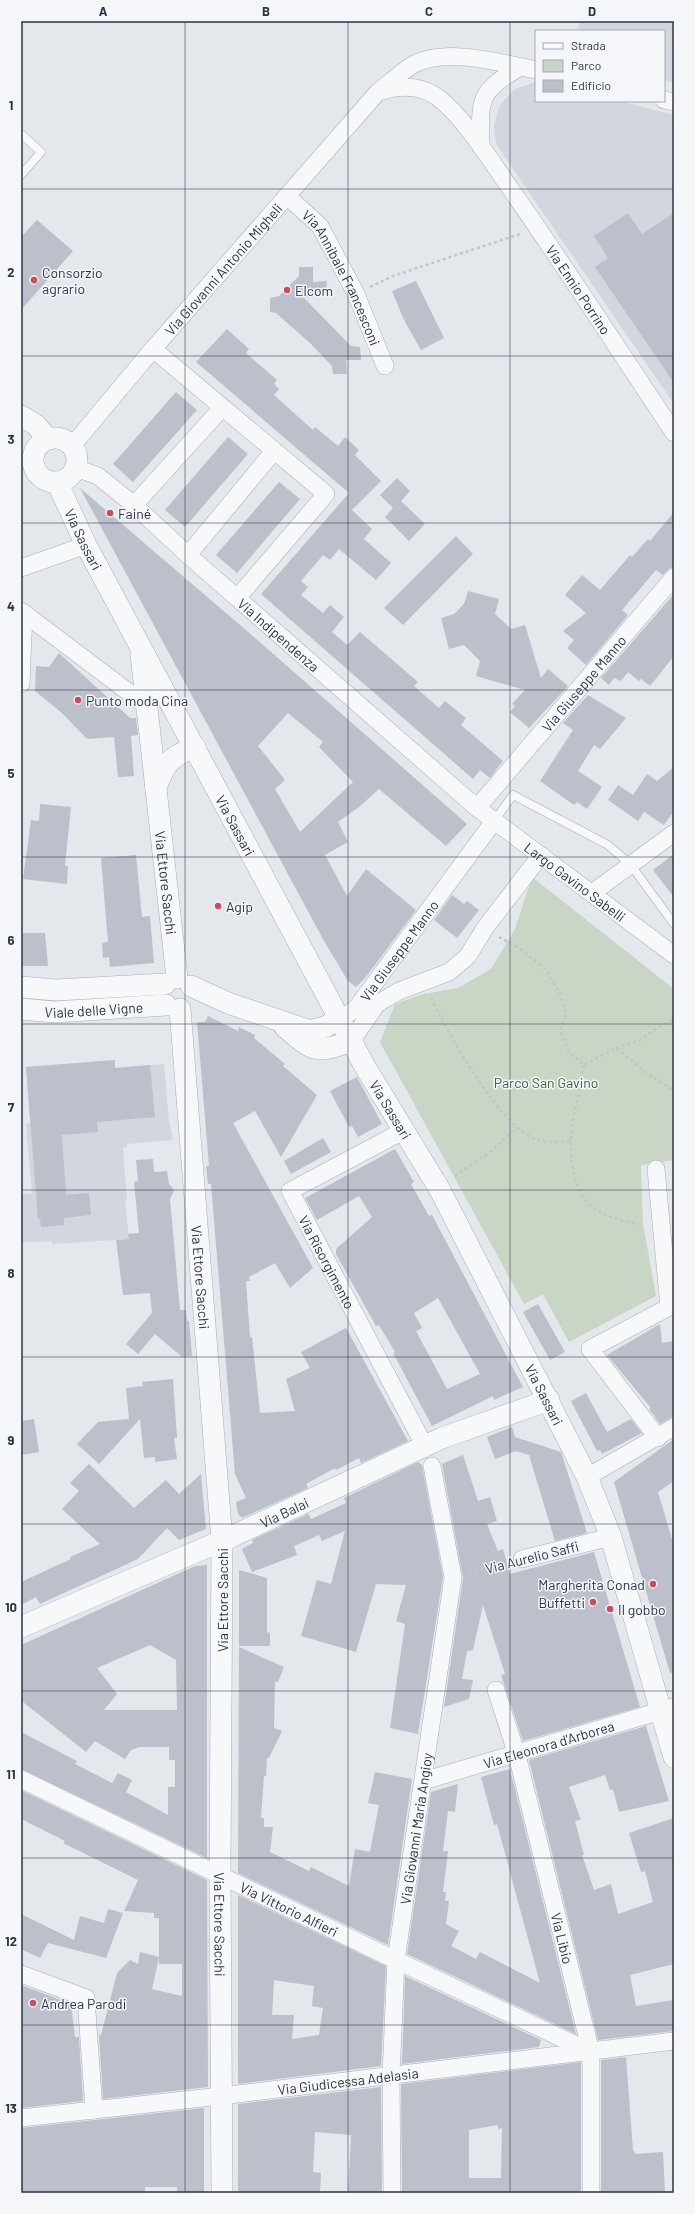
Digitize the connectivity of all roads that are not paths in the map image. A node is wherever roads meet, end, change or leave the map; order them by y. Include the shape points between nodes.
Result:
1 (528, 69) edge
2 (377, 93) junction
3 (21, 134) edge
4 (481, 147) junction
5 (21, 175) edge
6 (287, 196) junction
7 (153, 349) junction
8 (385, 366) dead end
9 (222, 408) junction
10 (21, 416) edge
11 (674, 433) edge
12 (21, 438) edge
13 (48, 439) junction
14 (68, 441) junction
15 (274, 451) junction
16 (33, 463) junction
17 (76, 468) junction
18 (57, 482) junction
19 (134, 504) junction
20 (86, 545) junction
21 (188, 555) junction
22 (21, 568) edge
23 (674, 577) edge
24 (238, 597) junction
25 (22, 612) edge
26 (139, 643) junction
27 (21, 684) edge
28 (168, 696) junction
29 (147, 706) junction
30 (195, 747) junction
31 (156, 787) junction
32 (477, 808) junction
33 (494, 821) junction
34 (674, 833) edge
35 (541, 855) junction
36 (630, 864) junction
37 (592, 893) junction
38 (674, 924) edge
39 (673, 952) edge
40 (21, 987) edge
41 (178, 994) junction
42 (21, 1009) edge
43 (340, 1018) junction
44 (275, 1019) junction
45 (352, 1040) junction
46 (402, 1131) junction
47 (656, 1169) dead end
48 (548, 1400) junction
49 (674, 1427) edge
50 (658, 1438) junction
51 (424, 1445) junction
52 (432, 1466) dead end
53 (587, 1477) junction
54 (611, 1537) junction
55 (222, 1541) junction
56 (522, 1559) road end
57 (21, 1628) edge
58 (496, 1690) dead end
59 (668, 1709) edge
60 (516, 1755) junction
61 (674, 1756) edge
62 (21, 1779) edge
63 (423, 1781) junction
64 (220, 1874) junction
65 (396, 1960) junction
66 (21, 1974) edge
67 (558, 2036) junction
68 (674, 2041) edge
69 (591, 2052) junction
70 (556, 2056) junction
71 (391, 2076) junction
72 (221, 2096) junction
73 (94, 2110) junction
74 (21, 2118) edge
75 (222, 2193) edge
76 (392, 2193) edge
77 (591, 2193) edge

1 - 2 street, Via Giovanni Antonio Migheli via 475,58 436,58 412,66
1 - 4 street via 495,82 485,94 480,113
2 - 4 street via 390,88 411,87 433,95 447,106
2 - 6 street, Via Giovanni Antonio Migheli
3 - 5 lane via 41,152
4 - 11 street, Via Ennio Porrino
6 - 7 street, Via Giovanni Antonio Migheli
6 - 8 street, Via Annibale Francesconi via 320,226 356,294
7 - 9 street
7 - 14 street, Via Giovanni Antonio Migheli via 77,440
9 - 15 street
9 - 19 street
10 - 13 street via 36,425
12 - 16 street
13 - 14 street via 62,438
13 - 16 street via 36,448
14 - 17 street via 77,453
15 - 21 street
15 - 24 street via 326,494
16 - 18 street via 39,475 50,482
17 - 18 street via 68,478
17 - 19 street, Via Indipendenza via 98,476
18 - 20 street, Via Sassari
19 - 21 street, Via Indipendenza
20 - 22 street
20 - 26 street, Via Sassari
21 - 24 street, Via Indipendenza
23 - 32 street, Via Giuseppe Manno
24 - 32 street, Via Indipendenza
25 - 27 street
25 - 29 street
26 - 28 street, Via Sassari
26 - 29 street, Via Ettore Sacchi
28 - 29 street
28 - 30 street, Via Sassari
29 - 31 street, Via Ettore Sacchi
30 - 31 street, Via Ettore Sacchi via 175,755 165,765
30 - 43 street, Via Sassari
31 - 41 street, Via Ettore Sacchi
32 - 33 street, Largo Gavino Sabelli
33 - 35 street, Largo Gavino Sabelli
33 - 36 lane via 513,795 608,845
33 - 43 street, Via Giuseppe Manno via 354,1010
34 - 36 street
35 - 37 street, Largo Gavino Sabelli
35 - 45 street, Via Giuseppe Manno via 485,928 468,956 449,972 399,991 377,1004
36 - 37 street
36 - 38 lane
37 - 39 street, Largo Gavino Sabelli
40 - 41 street, Viale delle Vigne
41 - 42 street, Viale delle Vigne via 54,1012
41 - 44 street, Viale delle Vigne via 228,1003
41 - 55 street, Via Ettore Sacchi
43 - 44 street, Via Giuseppe Manno via 310,1031
43 - 45 street, Via Sassari
44 - 45 street, Viale delle Vigne via 308,1047 325,1049
45 - 46 street, Via Sassari
46 - 48 street, Via Sassari via 440,1190
46 - 51 street, Via Risorgimento via 290,1191
47 - 50 street via 669,1307 590,1349
48 - 51 street, Via Balai
48 - 53 street, Via Sassari
49 - 50 street
50 - 53 street
51 - 55 street, Via Balai
52 - 63 street, Via Giovanni Maria Angioy via 453,1577
53 - 54 street, Via Sassari
54 - 56 street, Via Aurelio Saffi
54 - 59 street, Via Sassari
55 - 57 street, Via Balai
55 - 64 street, Via Ettore Sacchi
58 - 60 street, Via Libio
59 - 60 street, Via Eleonora d'Arborea
59 - 61 street, Via Sassari
60 - 63 street, Via Eleonora d'Arborea
60 - 69 street, Via Libio
62 - 64 street, Via Vittorio Alfieri
63 - 65 street, Via Giovanni Maria Angioy
64 - 65 street, Via Vittorio Alfieri
64 - 72 street, Via Ettore Sacchi
65 - 67 street, Via Vittorio Alfieri
65 - 71 street, Via Giovanni Maria Angioy
66 - 73 street via 86,1998
67 - 69 street, Via Vittorio Alfieri
67 - 70 street
68 - 69 street, Via Giudicessa Adelasia
69 - 70 street, Via Giudicessa Adelasia
69 - 77 street, Via Libio
70 - 71 street, Via Giudicessa Adelasia
71 - 72 street, Via Giudicessa Adelasia
71 - 76 street, Via Giovanni Maria Angioy
72 - 73 street, Via Giudicessa Adelasia
72 - 75 street, Via Ettore Sacchi
73 - 74 street, Via Giudicessa Adelasia

